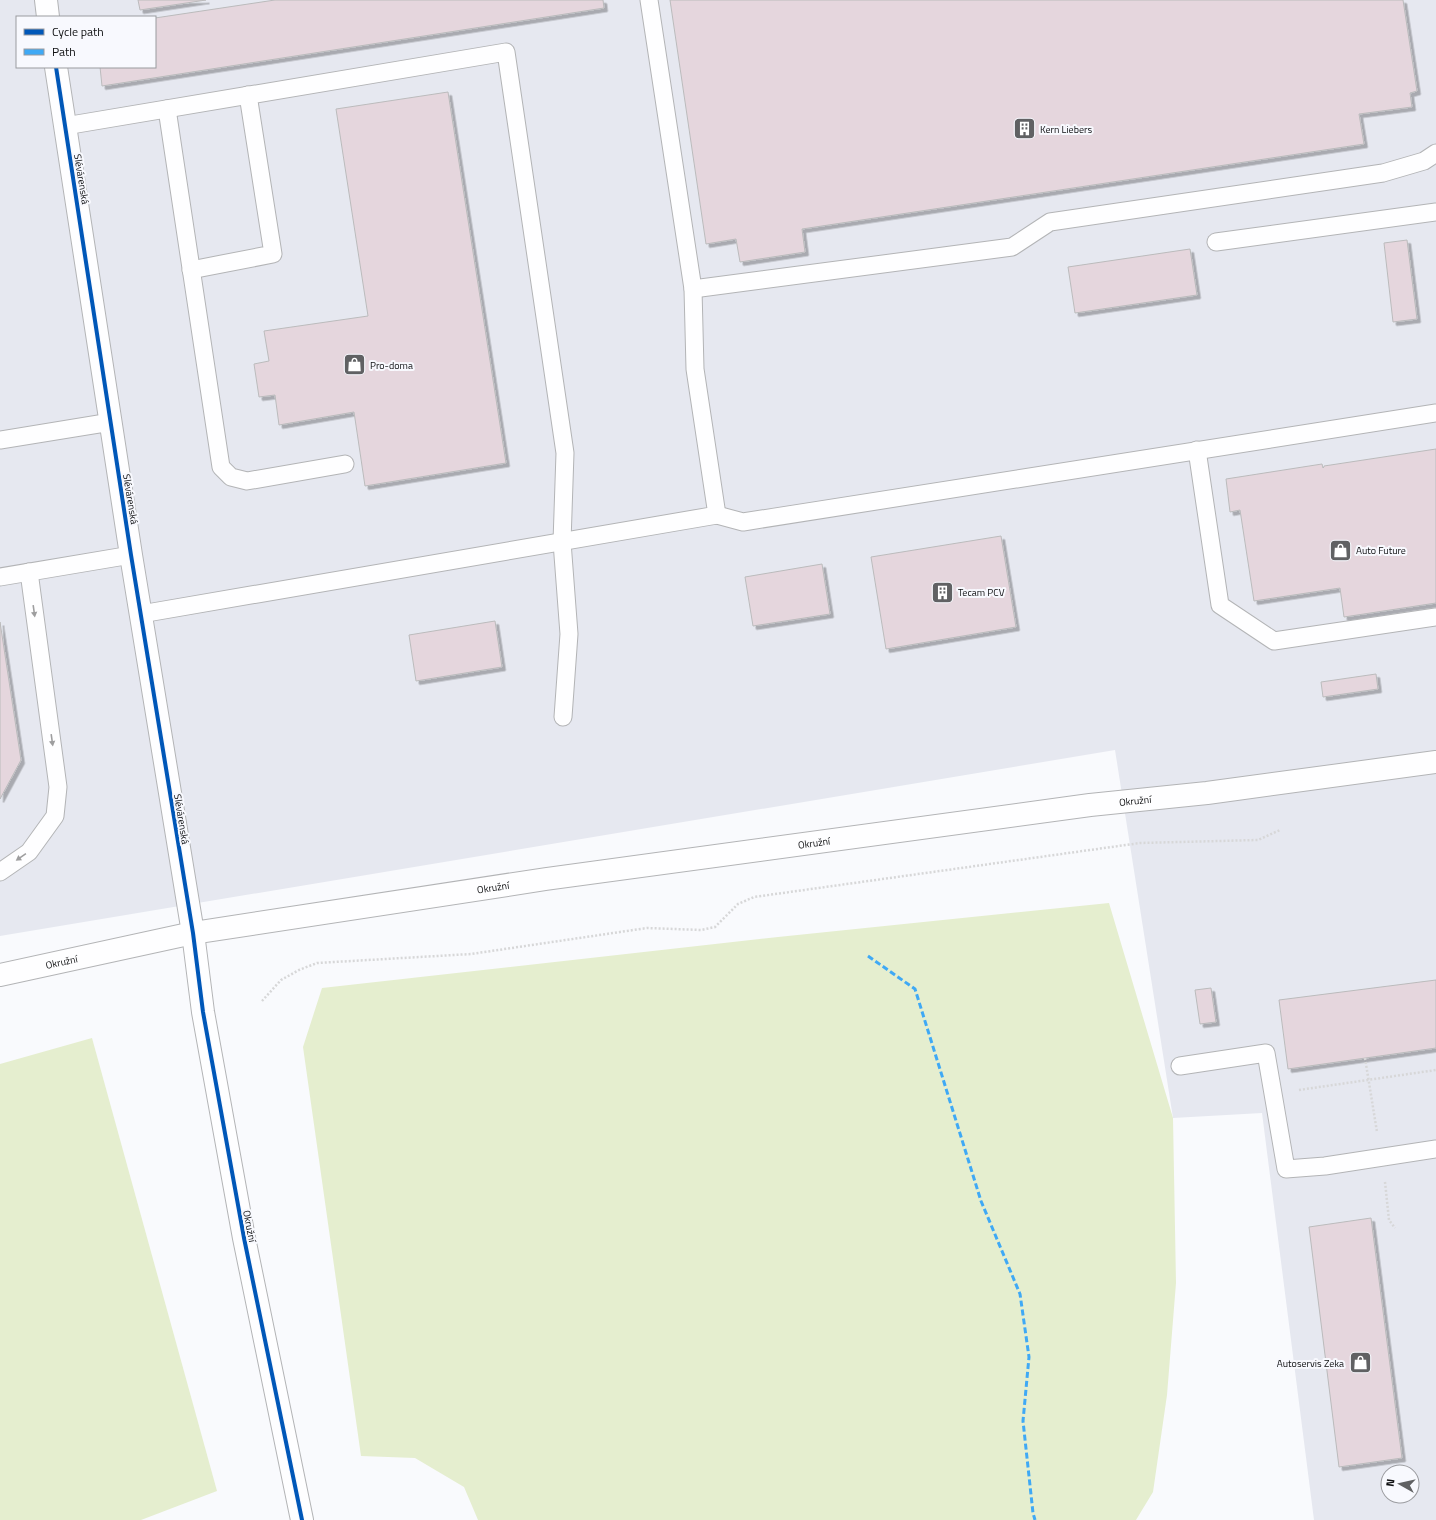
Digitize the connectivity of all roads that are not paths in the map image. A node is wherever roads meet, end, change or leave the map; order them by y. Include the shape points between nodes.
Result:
1 (46, 0) edge
2 (649, 0) edge
3 (48, 16) edge
4 (56, 68) edge
5 (248, 95) junction
6 (167, 109) junction
7 (65, 126) junction
8 (1436, 153) edge
9 (1435, 216) edge
10 (1216, 242) dead end
11 (191, 270) junction
12 (693, 289) junction
13 (1436, 412) edge
14 (111, 422) junction
15 (0, 440) edge
16 (1197, 450) junction
17 (345, 464) dead end
18 (717, 515) junction
19 (562, 542) junction
20 (131, 556) junction
21 (29, 572) junction
22 (0, 577) edge
23 (141, 614) junction
24 (1436, 617) edge
25 (563, 717) dead end
26 (1436, 762) edge
27 (0, 872) edge
28 (193, 933) junction
29 (0, 975) edge
30 (1180, 1066) dead end
31 (1436, 1149) edge
32 (302, 1520) edge

1 - 3 street
2 - 12 lane
4 - 7 street, Slévárenská
5 - 6 lane
5 - 11 lane via 273,254
5 - 19 lane via 506,52 565,453
6 - 7 lane
6 - 11 lane
7 - 14 street, Slévárenská
8 - 12 lane via 1424,162 1383,173 1050,222 1012,247
9 - 10 lane
11 - 17 lane via 221,467 232,477 247,481
12 - 18 lane via 695,369
13 - 16 lane
14 - 15 lane
14 - 20 street, Slévárenská
16 - 18 lane via 743,522
16 - 24 lane via 1220,605 1274,641
18 - 19 lane
19 - 23 lane
19 - 25 lane via 569,634
20 - 21 lane
20 - 23 street, Slévárenská
21 - 22 lane
21 -> 27 lane via 58,787 55,816 29,852
23 - 28 street, Slévárenská
26 - 28 street, Okružní via 1206,793 1090,805 546,879
28 - 29 street, Okružní
28 - 32 street, Okružní via 203,1012 244,1238
30 - 31 lane via 1266,1053 1286,1169 1325,1166

